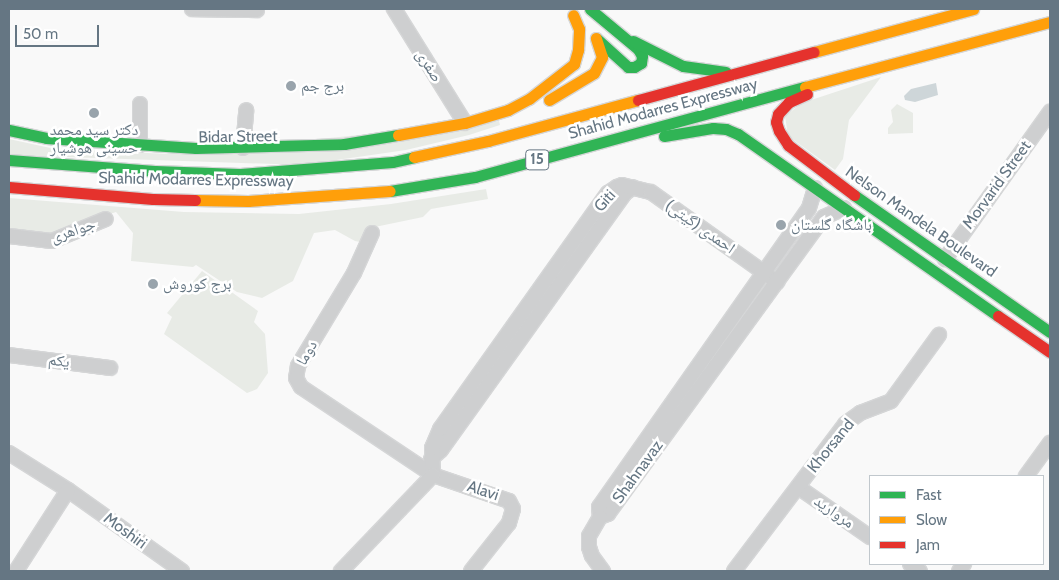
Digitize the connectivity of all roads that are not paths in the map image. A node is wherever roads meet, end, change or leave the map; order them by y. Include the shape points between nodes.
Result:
1 (192, 9) edge
2 (394, 9) edge
3 (590, 9) edge
4 (973, 9) edge
5 (257, 10) dead end
6 (569, 12) edge
7 (1050, 22) edge
8 (618, 32) junction
9 (596, 38) junction
10 (574, 64) junction
11 (752, 70) junction
12 (852, 74) junction
13 (585, 79) junction
14 (140, 104) dead end
15 (246, 110) dead end
16 (1050, 112) edge
17 (465, 122) junction
18 (9, 130) edge
19 (780, 132) junction
20 (9, 137) edge
21 (614, 140) junction
22 (140, 146) junction
23 (243, 148) junction
24 (431, 154) junction
25 (766, 154) junction
26 (9, 160) edge
27 (9, 188) edge
28 (633, 188) joint
29 (815, 188) junction
30 (844, 208) junction
31 (106, 219) dead end
32 (372, 233) dead end
33 (9, 236) edge
34 (945, 258) junction
35 (764, 272) junction
36 (776, 282) junction
37 (1050, 332) edge
38 (939, 335) dead end
39 (1050, 352) edge
40 (9, 355) edge
41 (110, 368) dead end
42 (1050, 443) edge
43 (9, 453) edge
44 (433, 474) junction
45 (1027, 475) edge
46 (798, 487) junction
47 (68, 490) junction
48 (602, 513) junction
49 (869, 536) edge
50 (601, 570) edge
51 (16, 571) edge
52 (182, 571) edge
53 (341, 571) edge
54 (471, 571) edge
55 (734, 571) edge

1 - 5 street
2 - 17 street, صفری
3 - 8 main road
4 - 11 main road, Shahid Modarres Expressway / 15
6 - 9 main road
6 - 10 main road via 579,36
7 - 12 main road, Shahid Modarres Expressway / 15
8 - 9 main road via 642,54 638,66 626,65
8 - 11 main road via 683,66 713,72
9 - 13 main road via 602,57 594,73
10 - 13 main road via 580,60 588,62 590,74
10 - 17 main road, Bidar Street via 553,83 516,106
11 - 24 main road, Shahid Modarres Expressway / 15
12 - 19 main road via 789,102 778,114 776,122
12 - 21 main road, Shahid Modarres Expressway / 15
13 - 24 main road via 519,118
14 - 22 street
15 - 23 street
16 - 34 street, Morvarid Street
17 - 20 main road, Bidar Street via 442,135 301,152 194,154 98,150
17 - 23 main road, Bidar Street via 326,146
18 - 22 main road, Bidar Street via 46,138
19 - 25 main road via 774,129 764,133 760,146
19 - 34 main road, Nelson Mandela Boulevard via 803,159
21 - 25 main road, Nelson Mandela Boulevard via 726,129
21 - 27 main road, Shahid Modarres Expressway / 15 via 475,176 395,191 300,199 153,199
22 - 23 main road, Bidar Street
24 - 26 main road, Shahid Modarres Expressway / 15 via 393,162 240,174
25 - 29 main road, Nelson Mandela Boulevard
28 - 35 street, احمدی (گیتی) via 651,192
28 - 44 street, Giti via 622,185 608,193 440,429 433,442
29 - 30 main road, Nelson Mandela Boulevard
29 - 35 street, Shahnavaz via 809,208
30 - 36 street, Shahnavaz via 824,217
30 - 39 main road, Nelson Mandela Boulevard
31 - 33 street, جواهری via 52,241
32 - 44 street, دوما via 354,273 298,366 296,378 301,386
34 - 37 main road, Nelson Mandela Boulevard
35 - 36 street
35 - 48 street, Shahnavaz
36 - 48 street, Shahnavaz
38 - 46 street, Khorsand via 891,401 852,417
40 - 41 street, یکم
42 - 45 street
43 - 47 street, Moshiri
44 - 53 street
44 - 54 street, Alavi via 504,497 513,509 510,523
46 - 49 street, مروارید
46 - 55 street, Khorsand
47 - 51 street
47 - 52 street, Moshiri
48 - 50 street via 589,536 592,556

